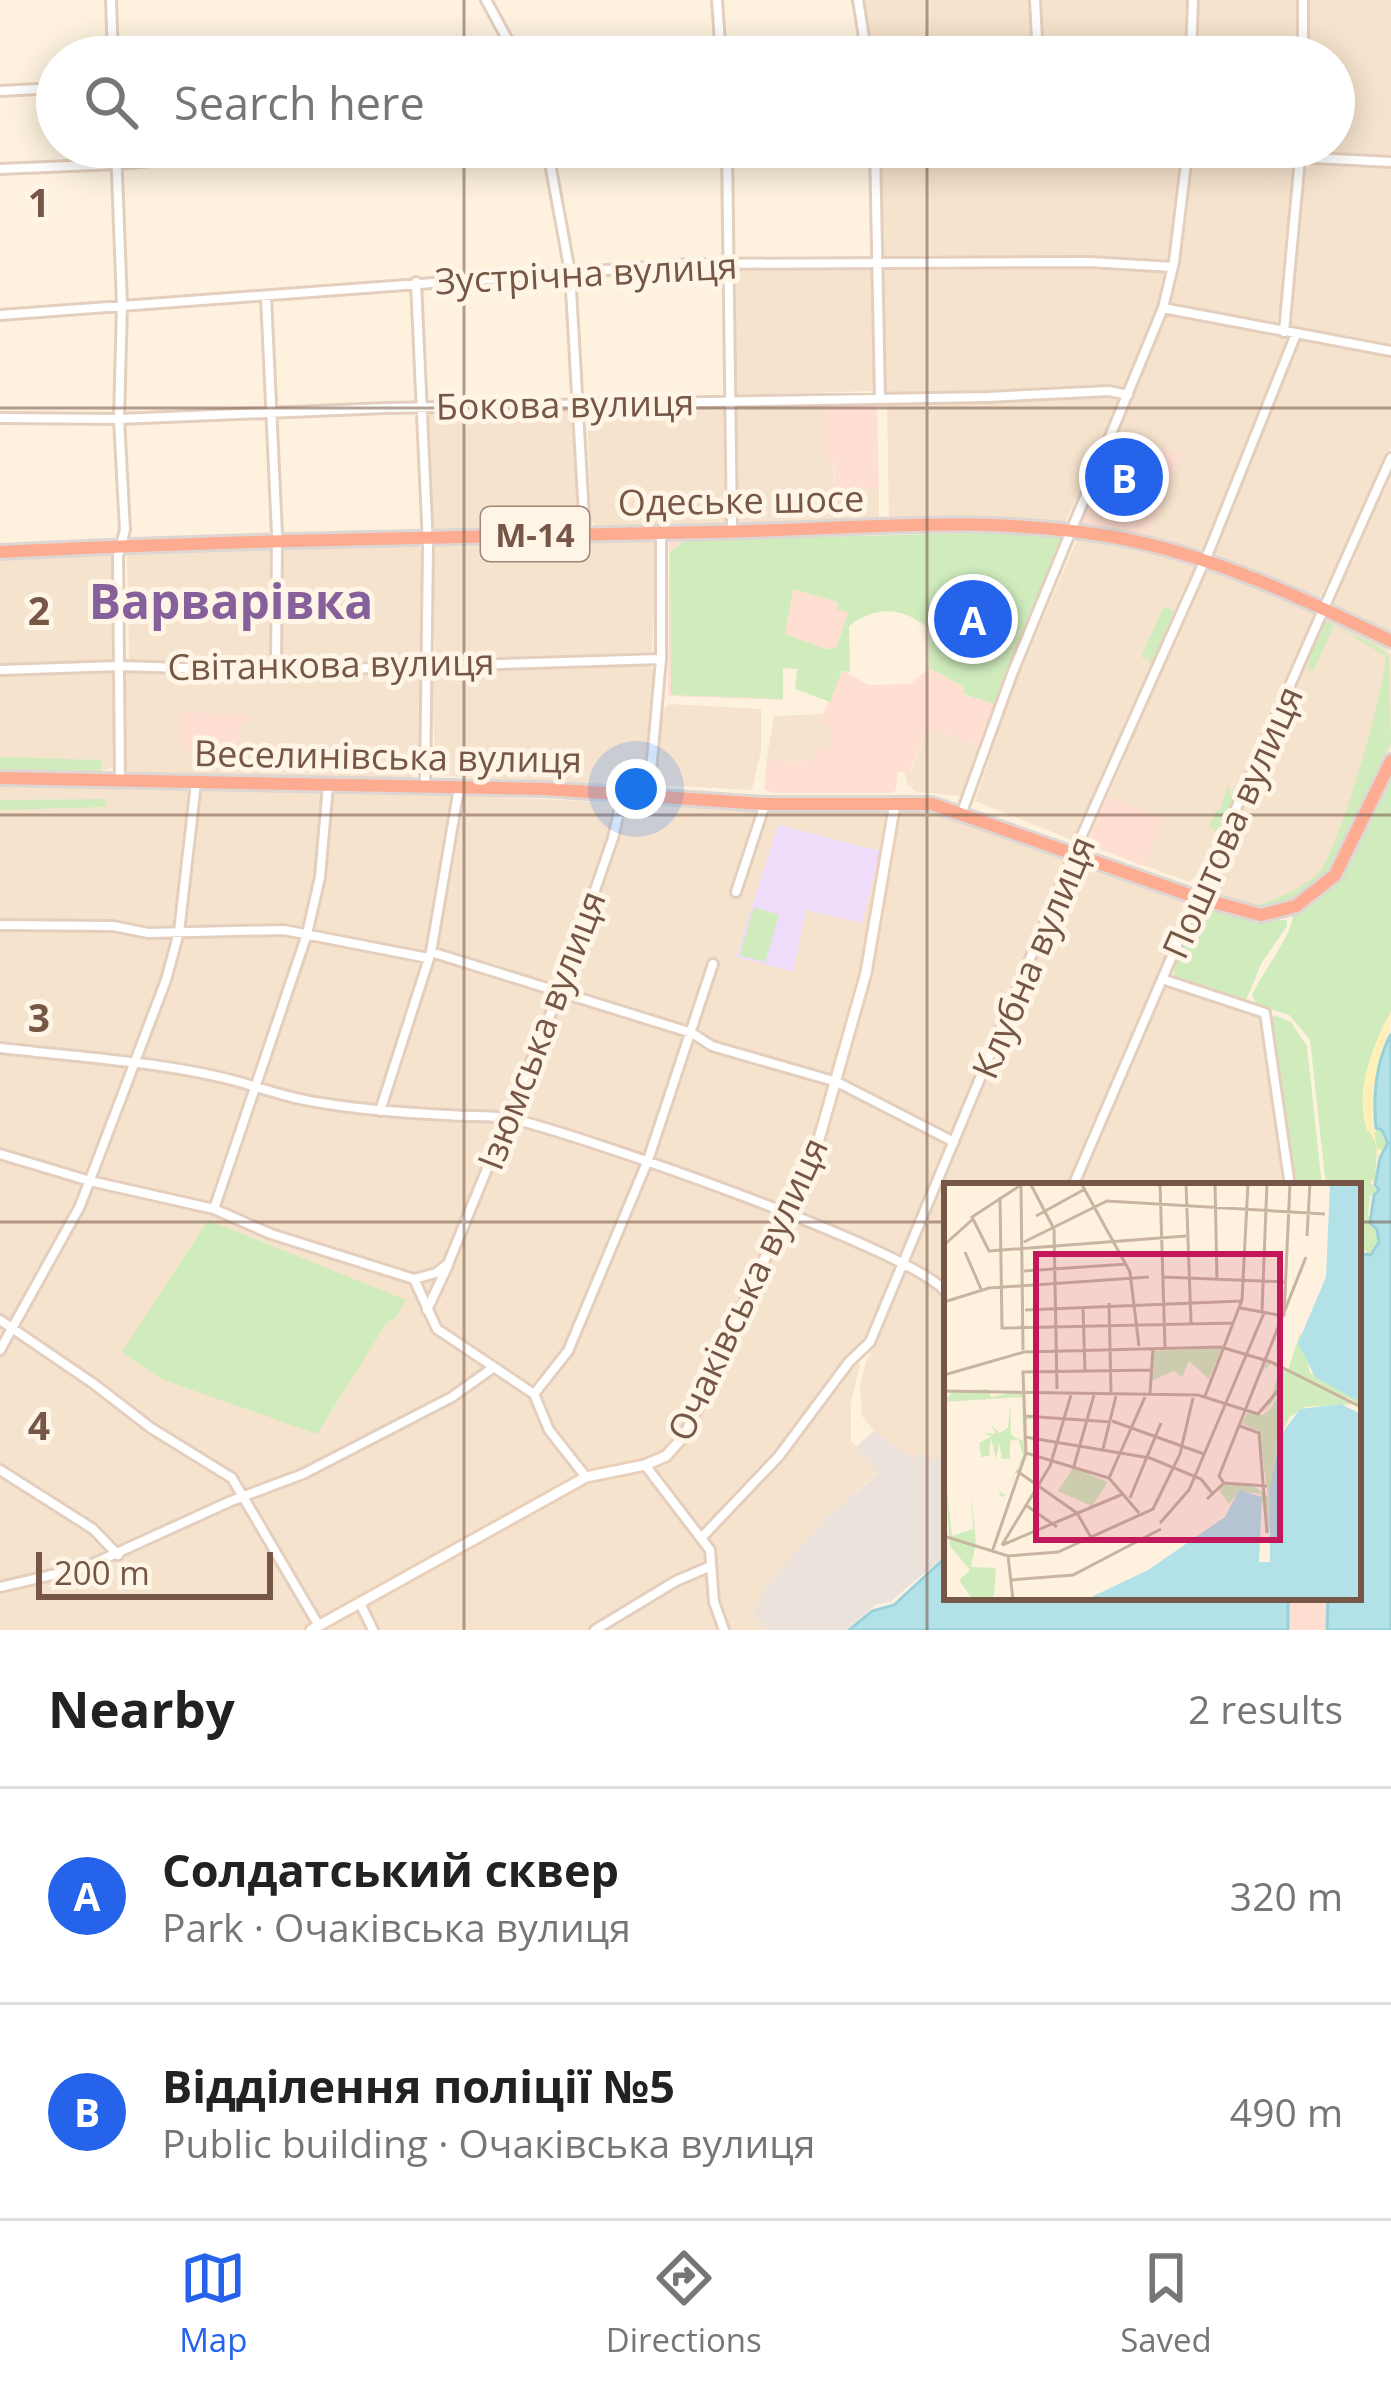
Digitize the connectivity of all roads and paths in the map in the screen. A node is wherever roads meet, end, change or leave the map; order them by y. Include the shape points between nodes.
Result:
1 (111, 0) edge
2 (486, 0) edge
3 (717, 0) edge
4 (858, 0) edge
5 (1034, 0) edge
6 (1193, 0) edge
7 (1303, 0) edge
8 (112, 36) edge
9 (506, 36) edge
10 (720, 36) edge
11 (864, 36) edge
12 (1037, 36) edge
13 (1192, 36) edge
14 (1303, 36) edge
15 (36, 89) edge
16 (0, 92) edge
17 (1355, 158) edge
18 (1391, 162) edge
19 (39, 168) edge
20 (117, 168) edge
21 (551, 168) edge
22 (727, 168) edge
23 (875, 168) edge
24 (1186, 168) edge
25 (1299, 168) edge
26 (0, 170) edge
27 (728, 264) junction
28 (877, 264) junction
29 (1173, 267) junction
30 (570, 272) junction
31 (416, 282) junction
32 (266, 296) junction
33 (122, 305) junction
34 (1163, 308) junction
35 (0, 315) edge
36 (1284, 332) junction
37 (1296, 334) junction
38 (1391, 351) edge
39 (1128, 395) junction
40 (880, 399) junction
41 (730, 403) junction
42 (578, 406) junction
43 (422, 407) junction
44 (271, 414) junction
45 (0, 418) edge
46 (119, 419) junction
47 (1391, 458) edge
48 (1070, 531) junction
49 (732, 532) junction
50 (585, 533) junction
51 (662, 533) junction
52 (428, 537) junction
53 (277, 541) junction
54 (119, 549) junction
55 (0, 552) edge
56 (1205, 560) junction
57 (1324, 608) junction
58 (1390, 642) edge
59 (661, 659) junction
60 (425, 665) junction
61 (120, 666) junction
62 (0, 670) edge
63 (276, 671) junction
64 (1391, 761) edge
65 (0, 778) edge
66 (120, 780) junction
67 (196, 781) junction
68 (328, 784) junction
69 (425, 787) junction
70 (459, 788) junction
71 (624, 793) junction
72 (649, 794) junction
73 (895, 802) junction
74 (764, 803) junction
75 (962, 812) junction
76 (1074, 853) junction
77 (736, 892) dead end
78 (1196, 897) junction
79 (0, 925) edge
80 (179, 932) junction
81 (307, 934) junction
82 (430, 955) junction
83 (713, 964) dead end
84 (1162, 980) junction
85 (560, 991) junction
86 (692, 1034) junction
87 (0, 1048) edge
88 (134, 1064) junction
89 (838, 1082) junction
90 (253, 1088) junction
91 (380, 1111) junction
92 (510, 1119) junction
93 (954, 1142) junction
94 (0, 1154) edge
95 (648, 1160) junction
96 (90, 1181) junction
97 (1074, 1183) edge
98 (1290, 1183) edge
99 (214, 1209) junction
100 (787, 1214) junction
101 (903, 1263) junction
102 (448, 1264) junction
103 (414, 1279) junction
104 (944, 1289) edge
105 (428, 1310) junction
106 (0, 1320) edge
107 (13, 1329) junction
108 (0, 1350) edge
109 (494, 1367) junction
110 (534, 1394) junction
111 (645, 1465) junction
112 (0, 1470) edge
113 (586, 1477) junction
114 (244, 1495) junction
115 (703, 1536) junction
116 (118, 1555) junction
117 (711, 1566) junction
118 (0, 1587) edge
119 (360, 1603) junction
120 (315, 1628) edge
121 (373, 1630) edge
122 (595, 1630) edge
123 (724, 1630) edge

1 - 8 street
2 - 9 street
3 - 10 street
4 - 11 street
5 - 12 street
6 - 13 street
7 - 14 street
15 - 16 street
17 - 18 street
19 - 26 street
20 - 33 street
21 - 30 street
22 - 27 street
23 - 28 street
24 - 29 street
25 - 36 street
27 - 28 street, Зустрічна вулиця
27 - 30 street, Зустрічна вулиця
27 - 41 street
28 - 29 street, Зустрічна вулиця
28 - 40 street
29 - 34 street
30 - 31 street, Зустрічна вулиця
30 - 42 street
31 - 32 street, Зустрічна вулиця
31 - 43 street
32 - 33 street, Зустрічна вулиця
32 - 44 street
33 - 35 street, Зустрічна вулиця
33 - 46 street
34 - 36 street
34 - 39 street
36 - 37 street
37 - 38 street
37 - 56 street, Клубна вулиця
39 - 40 street, Бокова вулиця
39 - 48 street
40 - 41 street, Бокова вулиця
41 - 42 street, Бокова вулиця
41 - 49 street
42 - 43 street, Бокова вулиця
42 - 50 street
43 - 44 street, Бокова вулиця
43 - 52 street
44 - 46 street, Бокова вулиця
44 - 53 street
45 - 46 street, Бокова вулиця
46 - 54 street
47 - 57 street, Поштова вулиця
48 - 49 highway, Одеське шосе / М-14
48 - 56 highway, Одеське шосе / М-14
48 - 75 street
49 - 51 highway, Одеське шосе / М-14
50 - 51 highway, Одеське шосе / М-14
50 - 52 highway, Одеське шосе / М-14
51 - 59 street
52 - 53 highway, Одеське шосе / М-14
52 - 60 street
53 - 54 highway, Одеське шосе / М-14
53 - 63 street
54 - 55 highway, Одеське шосе / М-14
54 - 61 street
56 - 57 highway, Одеське шосе / М-14
56 - 76 street, Клубна вулиця
57 - 58 highway, Одеське шосе / М-14
57 - 78 street, Поштова вулиця
59 - 60 street, Світанкова вулиця
59 - 72 street
60 - 63 street, Світанкова вулиця
60 - 69 street
61 - 62 street, Світанкова вулиця
61 - 63 street, Світанкова вулиця
61 - 66 street
64 - 78 highway, Веселинівська вулиця via 1341,864 1309,898 1261,915
65 - 66 highway, Веселинівська вулиця
66 - 67 highway, Веселинівська вулиця
67 - 68 highway, Веселинівська вулиця
67 - 80 street
68 - 69 highway, Веселинівська вулиця
68 - 81 street
69 - 70 highway, Веселинівська вулиця
70 - 71 highway, Веселинівська вулиця
70 - 82 street
71 - 72 highway, Веселинівська вулиця
71 - 85 street, Ізюмська вулиця
72 - 74 highway, Веселинівська вулиця
73 - 74 highway, Веселинівська вулиця
73 - 75 highway, Веселинівська вулиця
73 - 89 street, Очаківська вулиця via 877,924
74 - 77 street
75 - 76 highway, Веселинівська вулиця
76 - 78 highway, Веселинівська вулиця
76 - 93 street, Клубна вулиця
78 - 84 street, Поштова вулиця
79 - 80 street
80 - 81 street
80 - 88 street
81 - 82 street
81 - 90 street
82 - 85 street
82 - 91 street
83 - 86 street
84 - 97 street, Поштова вулиця
84 - 98 street via 1265,1013
85 - 86 street
85 - 92 street, Ізюмська вулиця
86 - 89 street
86 - 95 street
87 - 88 street
88 - 90 street
88 - 96 street
89 - 93 street
89 - 100 street, Очаківська вулиця
90 - 91 street
90 - 99 street
91 - 92 street
92 - 95 street
92 - 102 street, Ізюмська вулиця
93 - 101 street, Клубна вулиця
94 - 96 street
95 - 100 street
95 - 110 street via 568,1351
96 - 99 street
96 - 107 street
99 - 103 street
100 - 101 street
100 - 111 street, Очаківська вулиця via 686,1435
101 - 104 street
101 - 115 street, Клубна вулиця via 870,1342
102 - 103 street
102 - 105 street, Ізюмська вулиця
103 - 105 street
105 - 109 street via 436,1329
106 - 107 street
107 - 108 street
107 - 114 street via 224,1472
109 - 110 street
109 - 114 street via 328,1463
110 - 113 street via 549,1430
111 - 113 street, Очаківська вулиця
111 - 115 street
112 - 116 street via 93,1529
113 - 119 street, Очаківська вулиця
114 - 116 street
114 - 120 street
115 - 117 street
116 - 118 street
117 - 122 street
117 - 123 street
119 - 120 street, Очаківська вулиця
119 - 121 street

